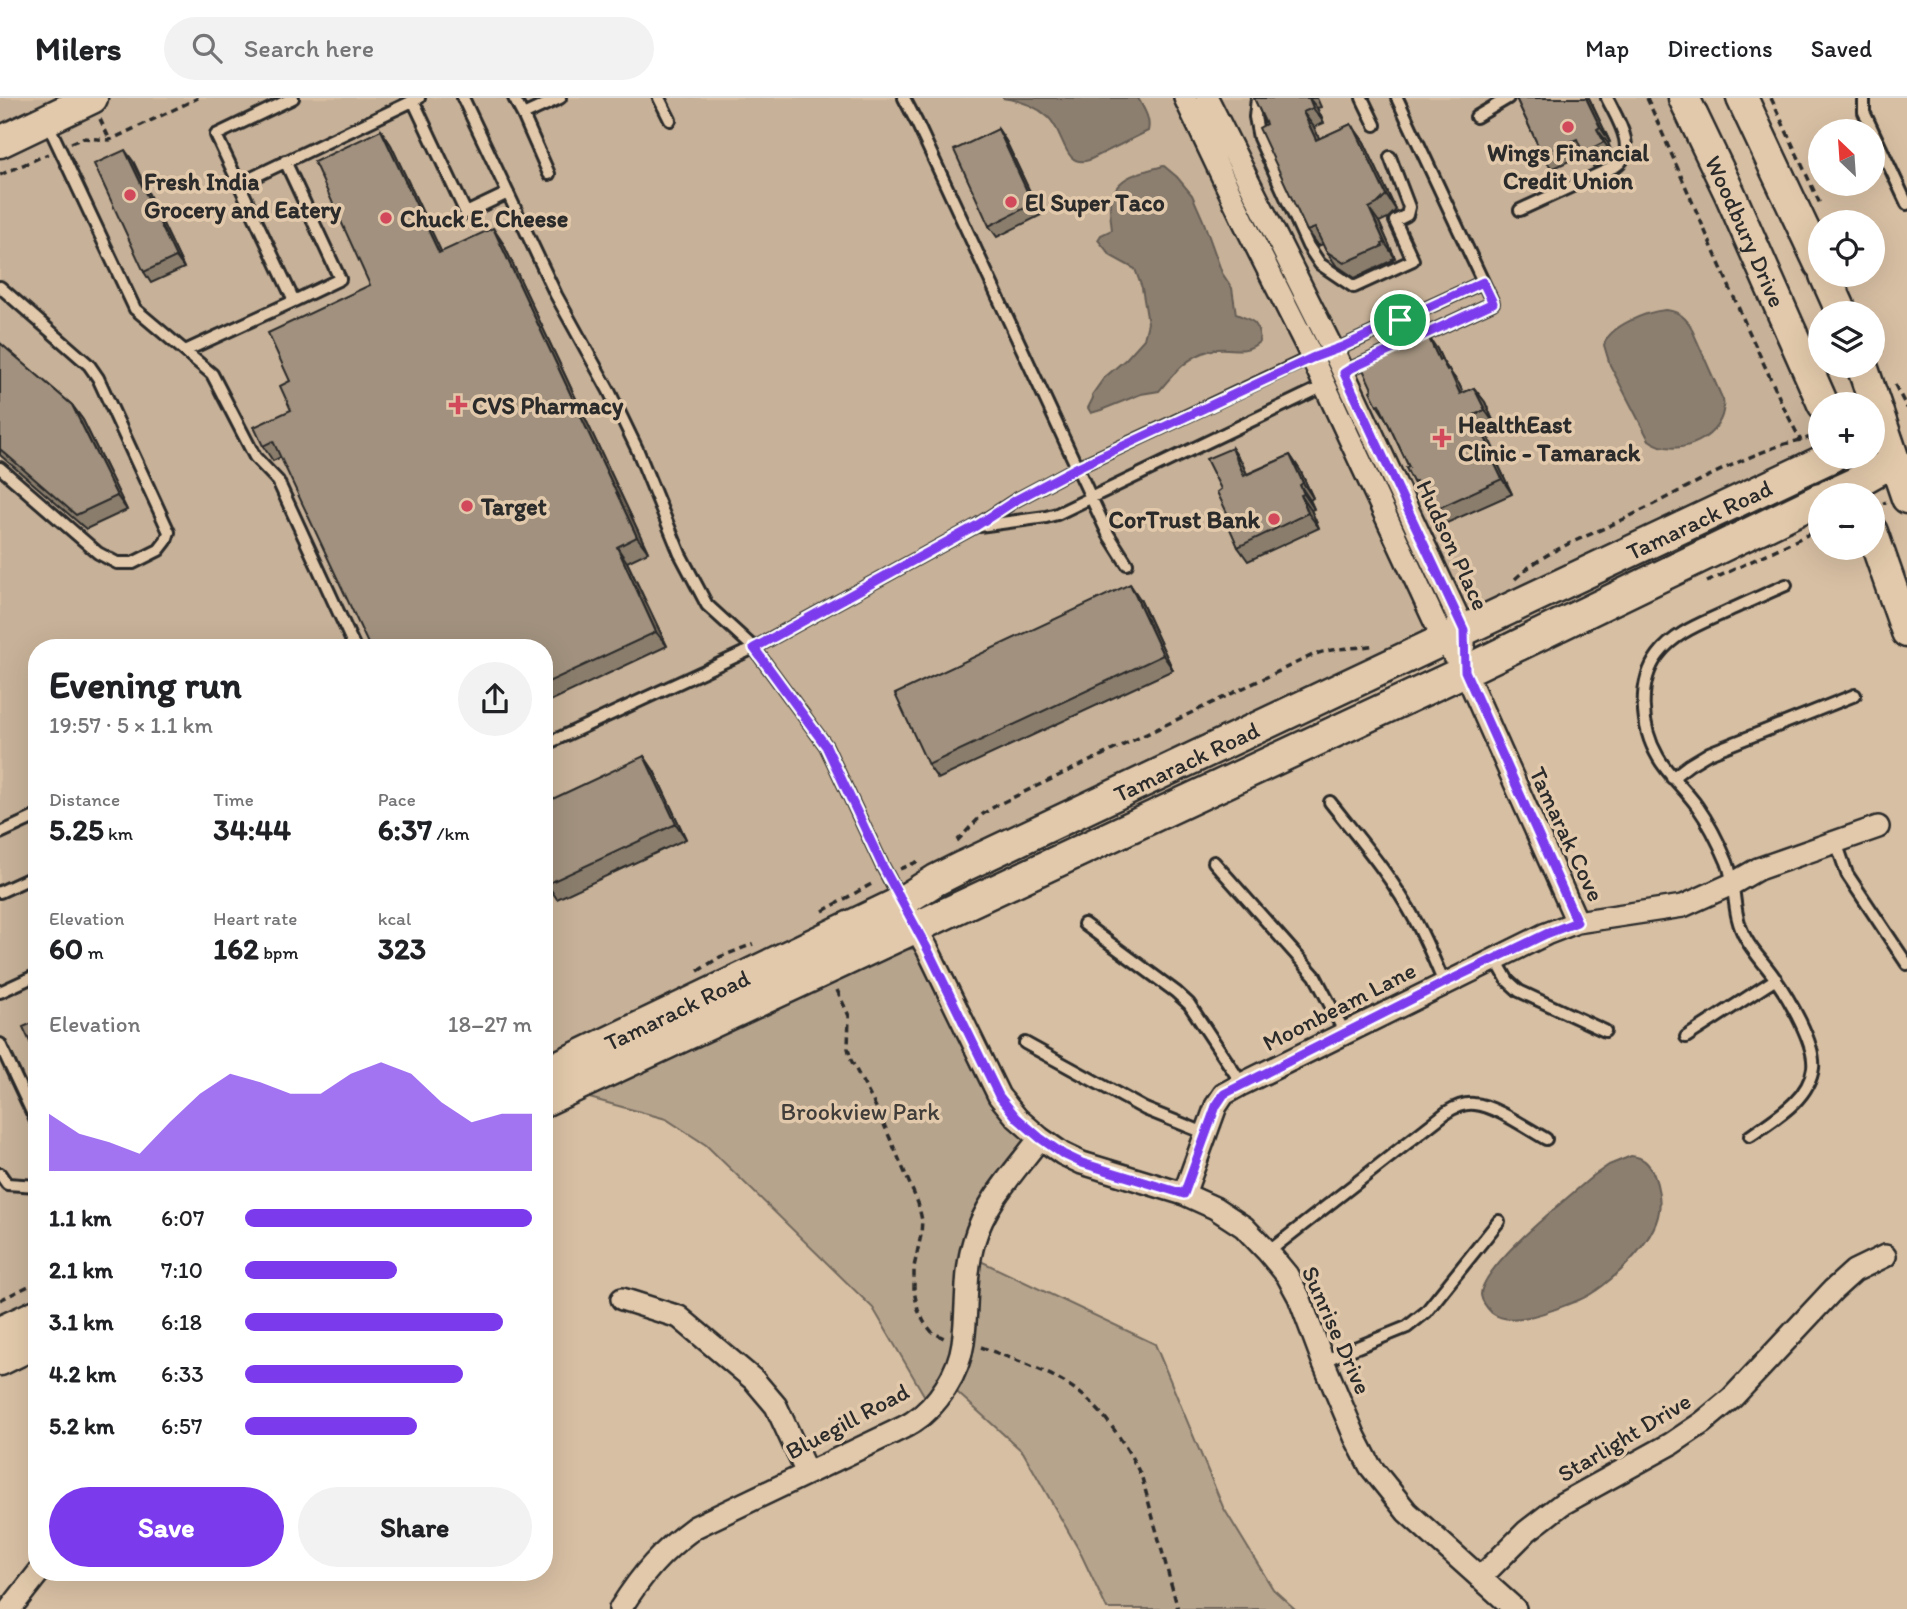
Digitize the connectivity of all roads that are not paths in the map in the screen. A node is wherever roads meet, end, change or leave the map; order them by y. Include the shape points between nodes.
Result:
1 (92, 98) edge
2 (293, 98) edge
3 (463, 98) edge
4 (514, 98) edge
5 (560, 98) edge
6 (659, 98) edge
7 (904, 98) edge
8 (1185, 98) edge
9 (1206, 98) edge
10 (1257, 98) edge
11 (1362, 98) edge
12 (1397, 98) edge
13 (1508, 98) edge
14 (1607, 98) edge
15 (1684, 98) edge
16 (1742, 98) edge
17 (1864, 98) edge
18 (415, 99) edge
19 (41, 109) edge
20 (523, 115) junction
21 (1476, 117) dead end
22 (670, 120) dead end
23 (1375, 125) dead end
24 (0, 142) edge
25 (1390, 157) dead end
26 (285, 161) junction
27 (550, 174) dead end
28 (239, 184) junction
29 (508, 193) junction
30 (1907, 204) edge
31 (1520, 210) dead end
32 (1808, 238) edge
33 (1483, 282) junction
34 (0, 287) edge
35 (294, 301) junction
36 (185, 351) junction
37 (1333, 351) junction
38 (1312, 358) junction
39 (1344, 373) junction
40 (1866, 378) edge
41 (1325, 386) junction
42 (1818, 392) edge
43 (1891, 458) edge
44 (1078, 467) junction
45 (0, 468) edge
46 (1808, 468) edge
47 (1847, 483) edge
48 (1092, 498) junction
49 (1907, 498) edge
50 (1808, 505) edge
51 (976, 526) junction
52 (1882, 560) edge
53 (1127, 564) dead end
54 (1786, 584) dead end
55 (1907, 632) edge
56 (1453, 635) junction
57 (351, 639) edge
58 (754, 648) junction
59 (1465, 671) junction
60 (1855, 695) dead end
61 (553, 741) edge
62 (1672, 778) junction
63 (1330, 802) dead end
64 (28, 820) edge
65 (1878, 827) dead end
66 (0, 833) edge
67 (1836, 842) junction
68 (1214, 862) dead end
69 (28, 879) edge
70 (1732, 884) junction
71 (0, 892) edge
72 (901, 902) junction
73 (1577, 922) junction
74 (1084, 924) dead end
75 (915, 928) junction
76 (1495, 958) junction
77 (1907, 964) edge
78 (28, 979) edge
79 (1776, 979) junction
80 (1444, 983) junction
81 (0, 992) edge
82 (1605, 1031) dead end
83 (1345, 1033) junction
84 (1686, 1037) dead end
85 (1024, 1042) dead end
86 (0, 1044) edge
87 (553, 1069) edge
88 (1242, 1084) junction
89 (553, 1097) edge
90 (28, 1104) edge
91 (1207, 1134) junction
92 (1750, 1136) dead end
93 (1040, 1138) junction
94 (1546, 1139) dead end
95 (0, 1174) edge
96 (28, 1185) edge
97 (1184, 1194) junction
98 (1499, 1222) dead end
99 (1268, 1252) junction
100 (1885, 1256) dead end
101 (622, 1299) dead end
102 (28, 1319) edge
103 (0, 1332) edge
104 (28, 1346) edge
105 (0, 1360) edge
106 (1323, 1361) junction
107 (807, 1472) junction
108 (1480, 1577) junction
109 (32, 1581) edge
110 (10, 1609) edge
111 (620, 1609) edge
112 (1515, 1609) edge

1 - 19 street
2 - 28 lane via 216,135
3 - 29 lane
4 - 20 lane
5 - 20 lane
6 - 22 lane
7 - 44 lane
8 - 38 street, Hudson Place
9 - 37 street, Hudson Place
10 - 25 lane via 1259,138 1308,246 1320,264 1354,287 1413,260 1395,221 1407,215 1409,207
11 - 23 lane
12 - 33 lane
13 - 21 lane
14 - 31 lane via 1625,139 1623,160
15 - 42 street, Woodbury Drive
16 - 32 street
17 - 30 lane via 1864,112
18 - 26 lane
18 - 29 lane via 466,213
19 - 24 street
19 - 36 lane via 135,309
20 - 27 lane
26 - 28 lane
26 - 35 lane via 340,279
28 - 35 lane
29 - 58 lane via 556,295 621,414 680,554 707,605
33 - 37 lane
33 - 39 lane via 1493,303
34 - 45 lane via 98,378 169,532 166,541 159,550 133,563 117,564
35 - 36 lane
36 - 57 lane via 212,374 255,457 278,481
37 - 38 lane
37 - 39 street, Hudson Place
38 - 41 street, Hudson Place
38 - 44 lane
39 - 41 lane
39 - 56 street, Hudson Place
40 - 43 street
41 - 48 lane
41 - 56 street, Hudson Place
43 - 47 street
43 - 49 street
44 - 48 lane
44 - 51 lane
46 - 56 street, Tamarack Road
48 - 51 lane via 1046,517
48 - 53 lane
50 - 59 street, Tamarack Road
51 - 58 lane
52 - 55 street
54 - 62 lane via 1686,630 1656,657 1646,681 1647,731
56 - 59 street, Hudson Place
56 - 72 street, Tamarack Road via 964,866
58 - 61 lane
58 - 72 lane via 826,746
59 - 73 street, Tamarak Cove
59 - 75 street, Tamarack Road
60 - 62 lane via 1709,753
62 - 70 lane via 1704,818 1728,865
63 - 80 lane via 1402,899
64 - 66 lane
65 - 67 street, Tamarak Cove
67 - 70 street, Tamarak Cove via 1758,869
67 - 77 lane via 1847,874
68 - 83 lane via 1315,976
69 - 71 lane
70 - 73 street, Tamarak Cove via 1682,905
70 - 79 lane via 1745,938
72 - 75 street, Sunrise Drive
72 - 87 street, Tamarack Road
73 - 76 street, Moonbeam Lane
74 - 88 lane via 1189,1004
75 - 89 street, Tamarack Road
75 - 93 street, Sunrise Drive via 999,1096
76 - 80 street, Moonbeam Lane
76 - 82 lane via 1518,991
78 - 81 lane
79 - 84 lane
79 - 92 lane via 1807,1034 1813,1069 1792,1106
80 - 83 street, Moonbeam Lane
83 - 88 street, Moonbeam Lane
85 - 91 lane via 1145,1110
86 - 90 lane
88 - 91 street, Moonbeam Lane via 1224,1094
91 - 97 street, Moonbeam Lane
93 - 97 street, Sunrise Drive via 1082,1163
93 - 107 street, Bluegill Road via 981,1221 968,1266 963,1344 948,1383 914,1422
94 - 99 lane via 1488,1107 1460,1105
95 - 96 lane via 7,1184
97 - 99 street, Sunrise Drive via 1244,1227
98 - 106 lane via 1426,1312 1407,1328
99 - 106 street, Sunrise Drive via 1299,1297
100 - 108 street, Starlight Drive via 1854,1271 1833,1290 1732,1398 1702,1423 1562,1504
101 - 107 street via 679,1317 754,1380 776,1406
102 - 103 street
104 - 105 street
106 - 108 street, Sunrise Drive via 1370,1466 1406,1511
107 - 111 street, Bluegill Road via 695,1527 649,1567
108 - 112 street, Sunrise Drive
109 - 110 street

